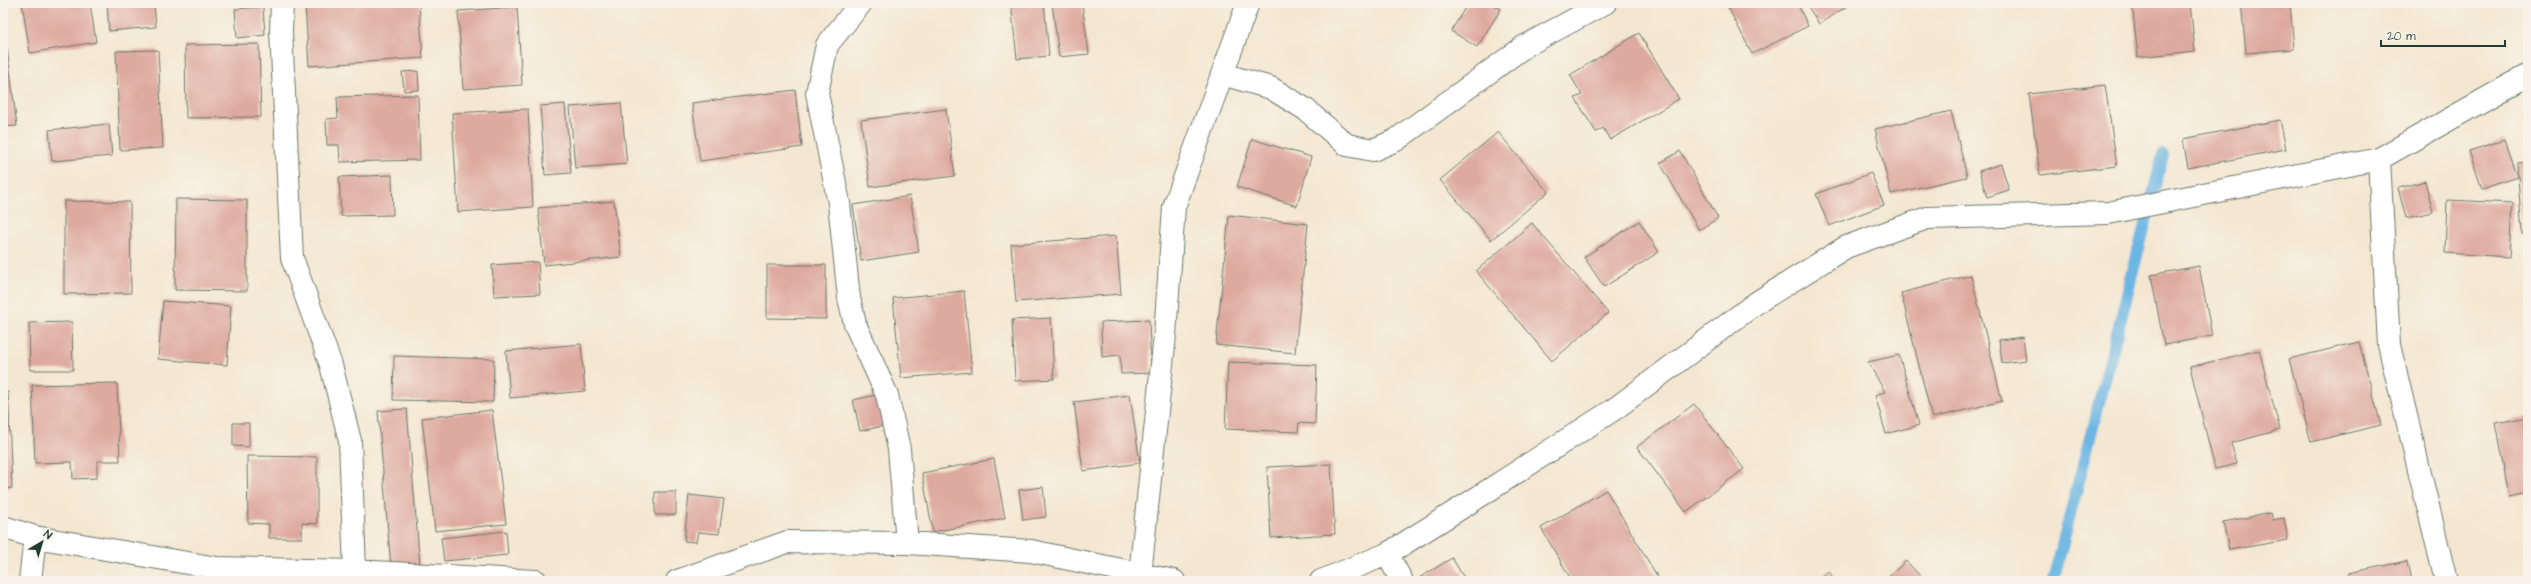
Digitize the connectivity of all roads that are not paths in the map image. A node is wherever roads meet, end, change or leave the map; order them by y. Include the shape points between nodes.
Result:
1 (282, 3) edge
2 (861, 3) edge
3 (1248, 3) edge
4 (1605, 3) edge
5 (1222, 74) junction
6 (2528, 75) edge
7 (2379, 159) junction
8 (3, 527) edge
9 (35, 537) junction
10 (907, 543) junction
11 (1387, 554) junction
12 (356, 571) junction
13 (1140, 575) junction
14 (30, 581) edge
15 (536, 581) edge
16 (677, 581) edge
17 (1174, 581) edge
18 (1321, 581) edge
19 (1402, 581) edge
20 (2446, 581) edge

1 - 12 street via 281,31 292,258 331,365 350,441
2 - 10 street via 827,45 817,93 839,203 849,298 856,324 887,395 899,449
3 - 5 street
4 - 5 street via 1525,46 1396,140 1373,150 1347,145 1305,109 1271,88
5 - 13 street via 1174,207 1165,335
6 - 7 street
7 - 11 street via 2108,213 1927,218 1846,247 1756,303 1616,408
7 - 20 street via 2389,345
8 - 9 street
9 - 12 street via 217,568
9 - 14 street
10 - 13 street via 1031,551
10 - 16 street via 787,542
11 - 18 street
11 - 19 street
12 - 15 street
13 - 17 street

